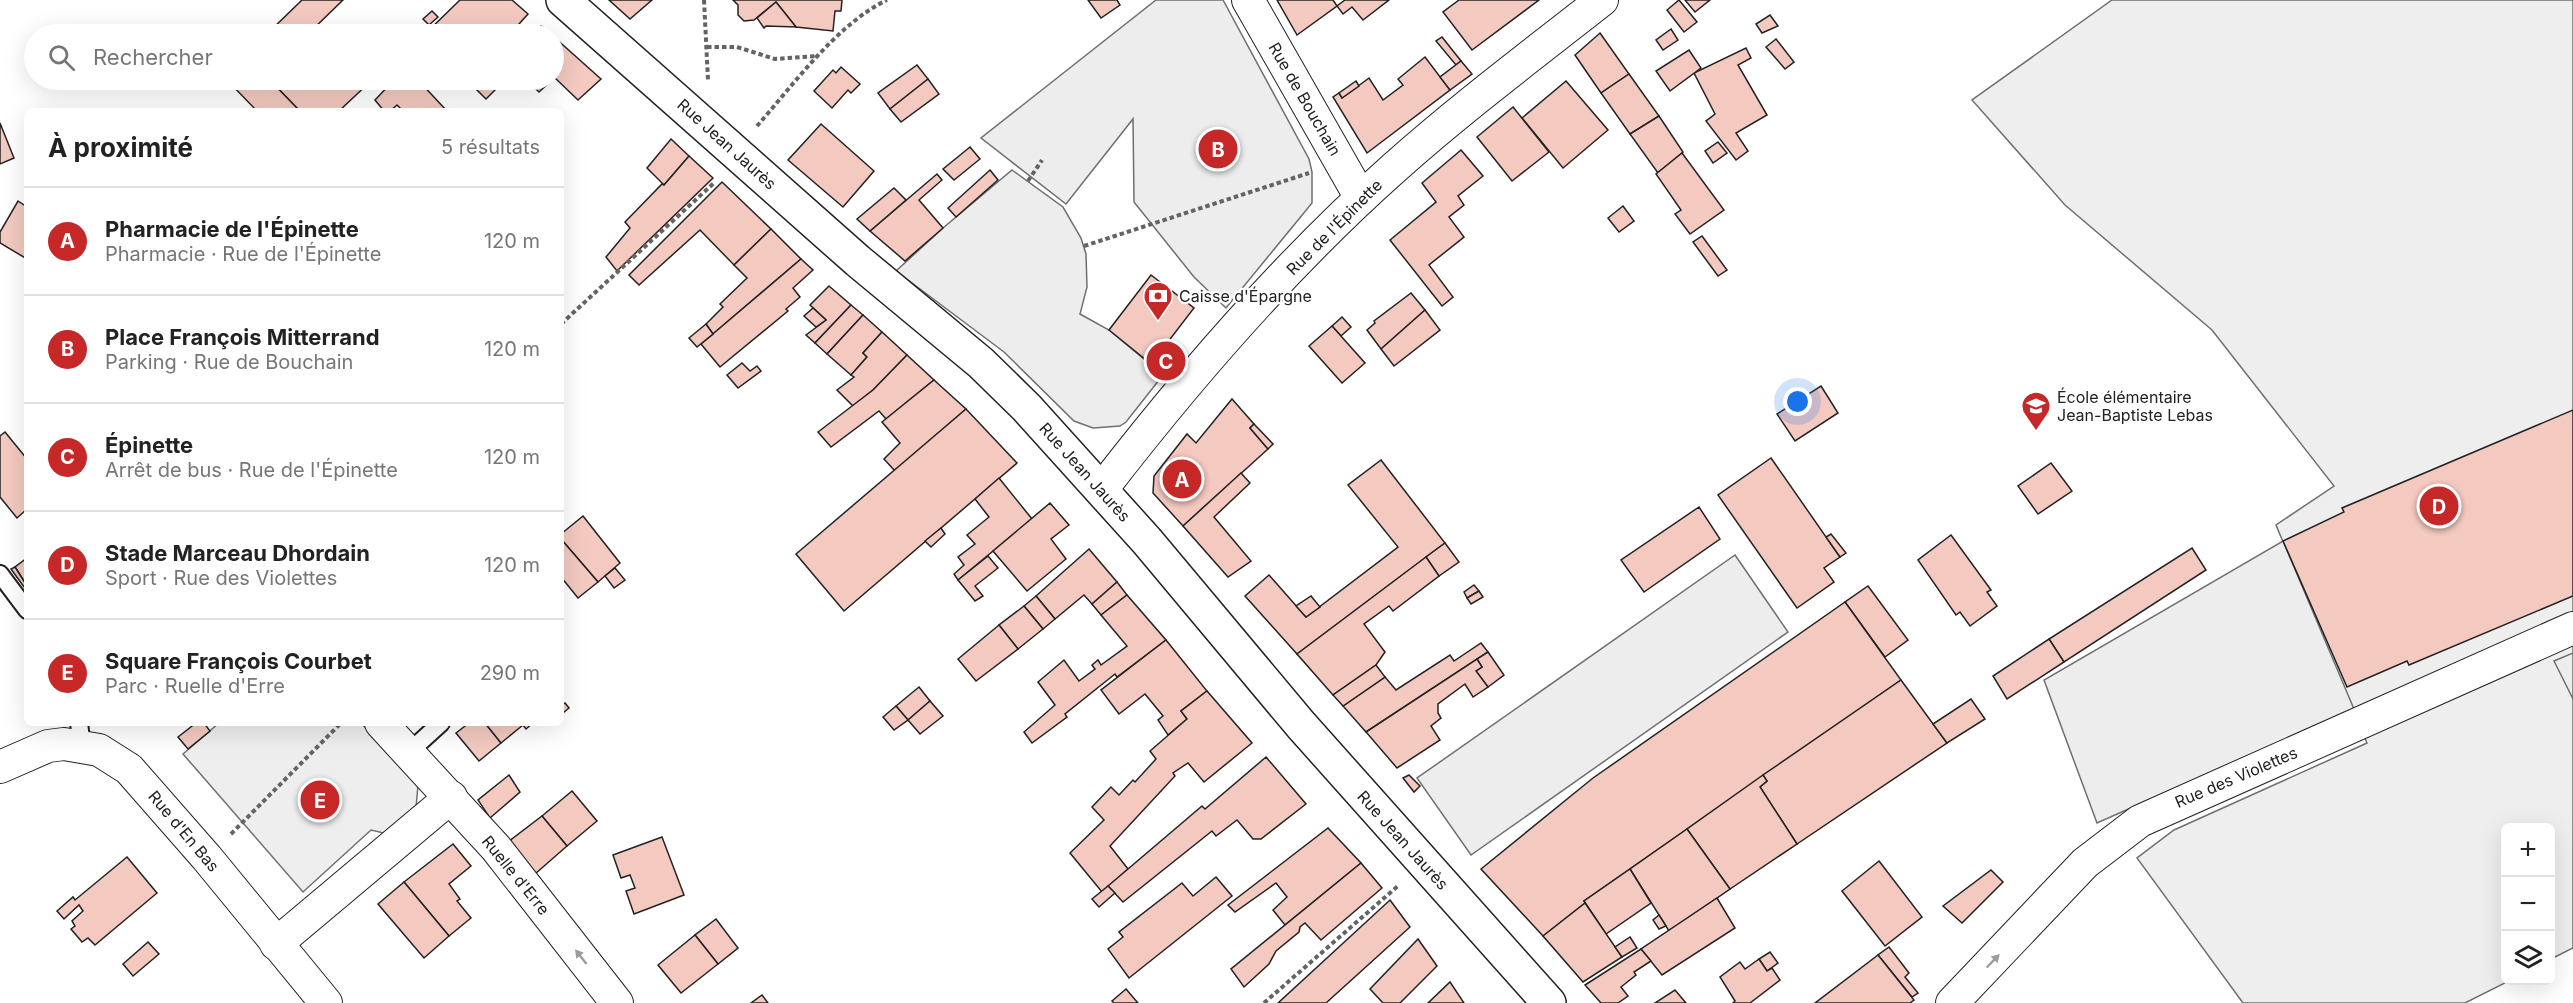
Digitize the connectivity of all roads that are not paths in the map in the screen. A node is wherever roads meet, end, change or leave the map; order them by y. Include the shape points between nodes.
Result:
1 (563, 0) edge
2 (1248, 0) edge
3 (1602, 0) edge
4 (1361, 198) junction
5 (1102, 489) junction
6 (0, 574) edge
7 (24, 606) edge
8 (2573, 628) edge
9 (384, 726) edge
10 (438, 726) edge
11 (81, 734) edge
12 (408, 753) junction
13 (0, 767) edge
14 (452, 797) junction
15 (276, 944) junction
16 (326, 1003) edge
17 (617, 1003) edge
18 (1549, 1003) edge
19 (1952, 1003) edge

1 - 5 main road, Rue Jean Jaurès via 858,261 981,363
2 - 4 street, Rue de Bouchain
3 - 4 street, Rue de l'Épinette via 1443,125
4 - 5 street, Rue de l'Épinette via 1193,375
5 - 18 main road, Rue Jean Jaurès via 1293,716
6 - 7 lane
19 -> 8 street, Rue des Violettes via 2085,864 2155,812
9 - 12 street, Ruelle d'Erre
10 - 12 lane
11 - 13 street, Rue d'En Bas
11 - 15 street, Rue d'En Bas via 129,769
12 - 14 street, Ruelle d'Erre
14 - 15 street
17 -> 14 street, Ruelle d'Erre
15 - 16 street, Rue d'En Bas

